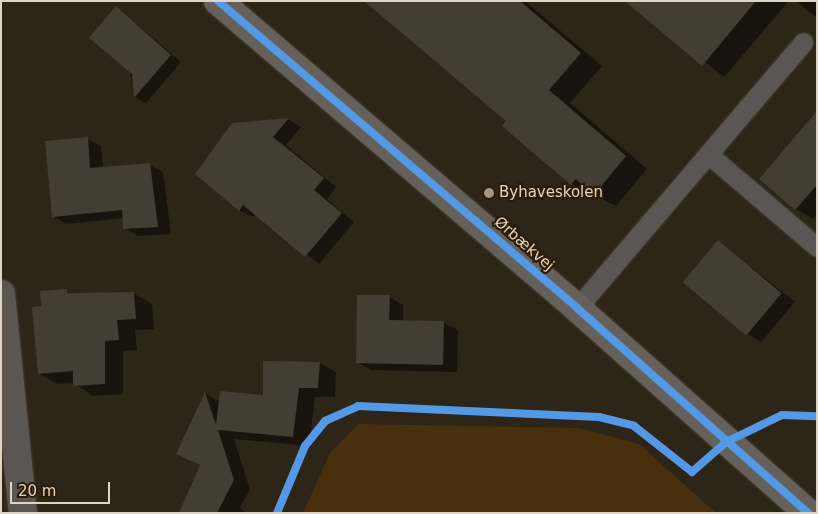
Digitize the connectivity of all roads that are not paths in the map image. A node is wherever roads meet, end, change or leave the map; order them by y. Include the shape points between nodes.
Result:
1 (218, 1) edge
2 (803, 42) dead end
3 (708, 154) junction
4 (817, 247) edge
5 (1, 294) edge
6 (577, 308) junction
7 (23, 513) edge
8 (808, 513) edge

1 - 6 street, Ørbækvej
2 - 3 lane
3 - 4 lane
3 - 6 lane
5 - 7 street
6 - 8 street, Ørbækvej

